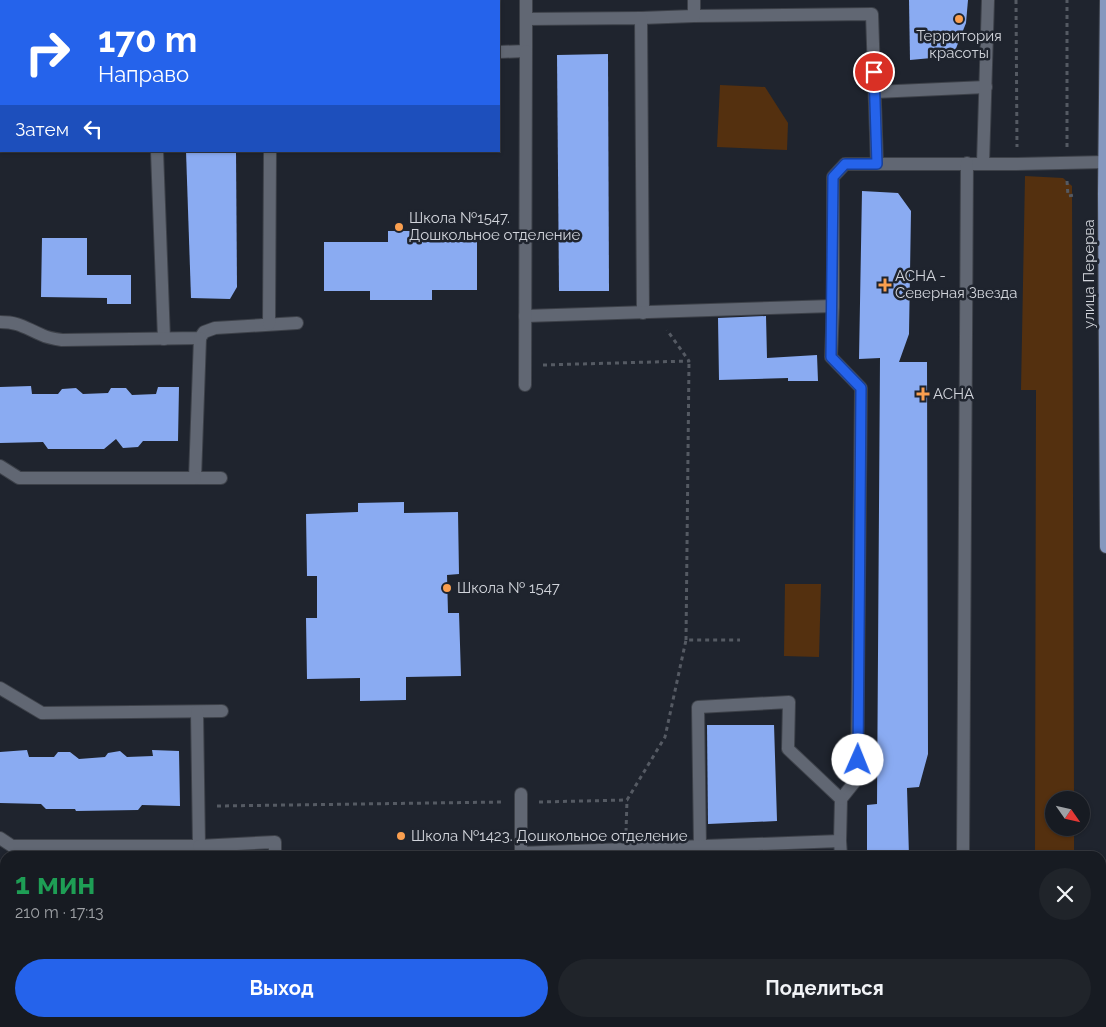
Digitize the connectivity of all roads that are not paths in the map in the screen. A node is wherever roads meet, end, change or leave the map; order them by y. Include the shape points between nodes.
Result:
1 (526, 0) edge
2 (694, 0) edge
3 (988, 0) edge
4 (1106, 0) edge
5 (694, 16) junction
6 (641, 18) junction
7 (526, 19) junction
8 (526, 51) junction
9 (500, 52) edge
10 (986, 87) junction
11 (874, 92) junction
12 (156, 152) edge
13 (270, 152) edge
14 (1105, 162) junction
15 (967, 163) junction
16 (983, 163) junction
17 (877, 164) junction
18 (833, 306) junction
19 (649, 312) junction
20 (525, 316) junction
21 (0, 322) edge
22 (297, 323) dead end
23 (269, 324) junction
24 (200, 338) junction
25 (164, 339) junction
26 (525, 385) dead end
27 (0, 466) edge
28 (195, 478) junction
29 (221, 478) dead end
30 (1106, 547) edge
31 (0, 688) edge
32 (197, 712) junction
33 (222, 712) dead end
34 (520, 798) road end
35 (841, 798) junction
36 (0, 838) edge
37 (840, 841) junction
38 (199, 846) junction
39 (700, 846) junction
40 (157, 851) edge
41 (275, 851) edge
42 (521, 851) edge
43 (583, 851) edge
44 (638, 851) edge
45 (654, 851) edge
46 (840, 851) edge
47 (963, 851) edge

1 - 7 lane
2 - 5 lane
3 - 10 lane
4 - 14 main road, улица Перерва
5 - 6 lane
5 - 11 lane via 872,14
6 - 7 lane
6 - 19 lane
7 - 8 lane
8 - 9 lane
8 - 20 lane
10 - 11 lane
10 - 16 lane
11 - 17 lane
12 - 25 lane
13 - 23 lane
14 - 16 lane
14 - 30 main road, улица Перерва
15 - 16 lane
15 - 17 lane
15 - 47 lane
17 - 18 lane via 845,164 833,177
18 - 19 lane
18 - 35 lane via 831,357 861,388 858,779
19 - 20 lane
20 - 26 lane
21 - 25 lane via 26,326 43,336 62,340
22 - 23 lane
23 - 24 lane via 215,328 204,332
24 - 25 lane
24 - 28 lane
27 - 28 lane via 19,478
28 - 29 lane
31 - 32 lane via 42,713
32 - 33 lane
32 - 38 lane
34 - 42 lane
35 - 37 lane
35 - 39 lane via 788,749 789,702 698,707
36 - 40 lane via 12,846
37 - 39 lane
37 - 46 lane
38 - 40 lane
38 - 41 lane via 275,842
39 - 45 lane
43 - 44 lane

